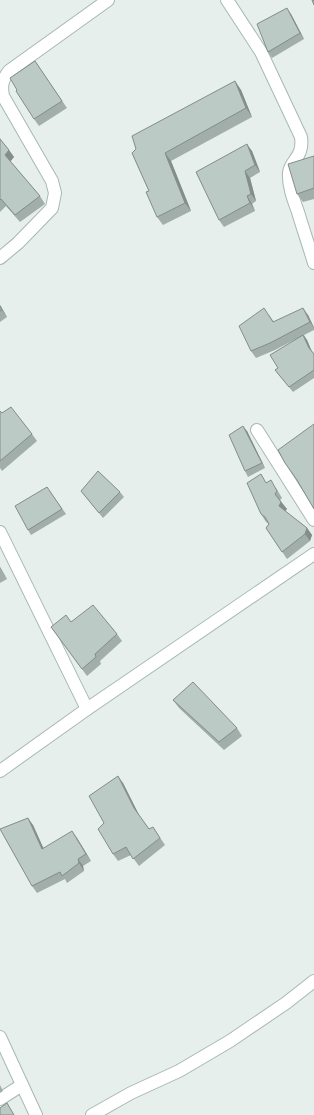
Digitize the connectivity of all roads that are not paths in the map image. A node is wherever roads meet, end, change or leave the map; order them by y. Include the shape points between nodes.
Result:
1 (108, 0) edge
2 (227, 0) edge
3 (95, 4) edge
4 (0, 258) edge
5 (314, 263) edge
6 (257, 430) dead end
7 (314, 520) edge
8 (0, 532) edge
9 (314, 554) edge
10 (87, 709) junction
11 (0, 770) edge
12 (314, 981) edge
13 (0, 1037) edge
14 (22, 1085) junction
15 (0, 1099) edge
16 (36, 1115) edge
17 (92, 1115) edge

1 - 3 street
2 - 5 street via 261,52 301,136 300,152 289,170 289,176 292,195
3 - 4 street via 3,78 4,96 52,181 55,193 52,208
6 - 7 street
8 - 10 street
9 - 10 street
10 - 11 street
12 - 17 street via 230,1041 179,1071 131,1093
13 - 14 street
14 - 15 street
14 - 16 street

